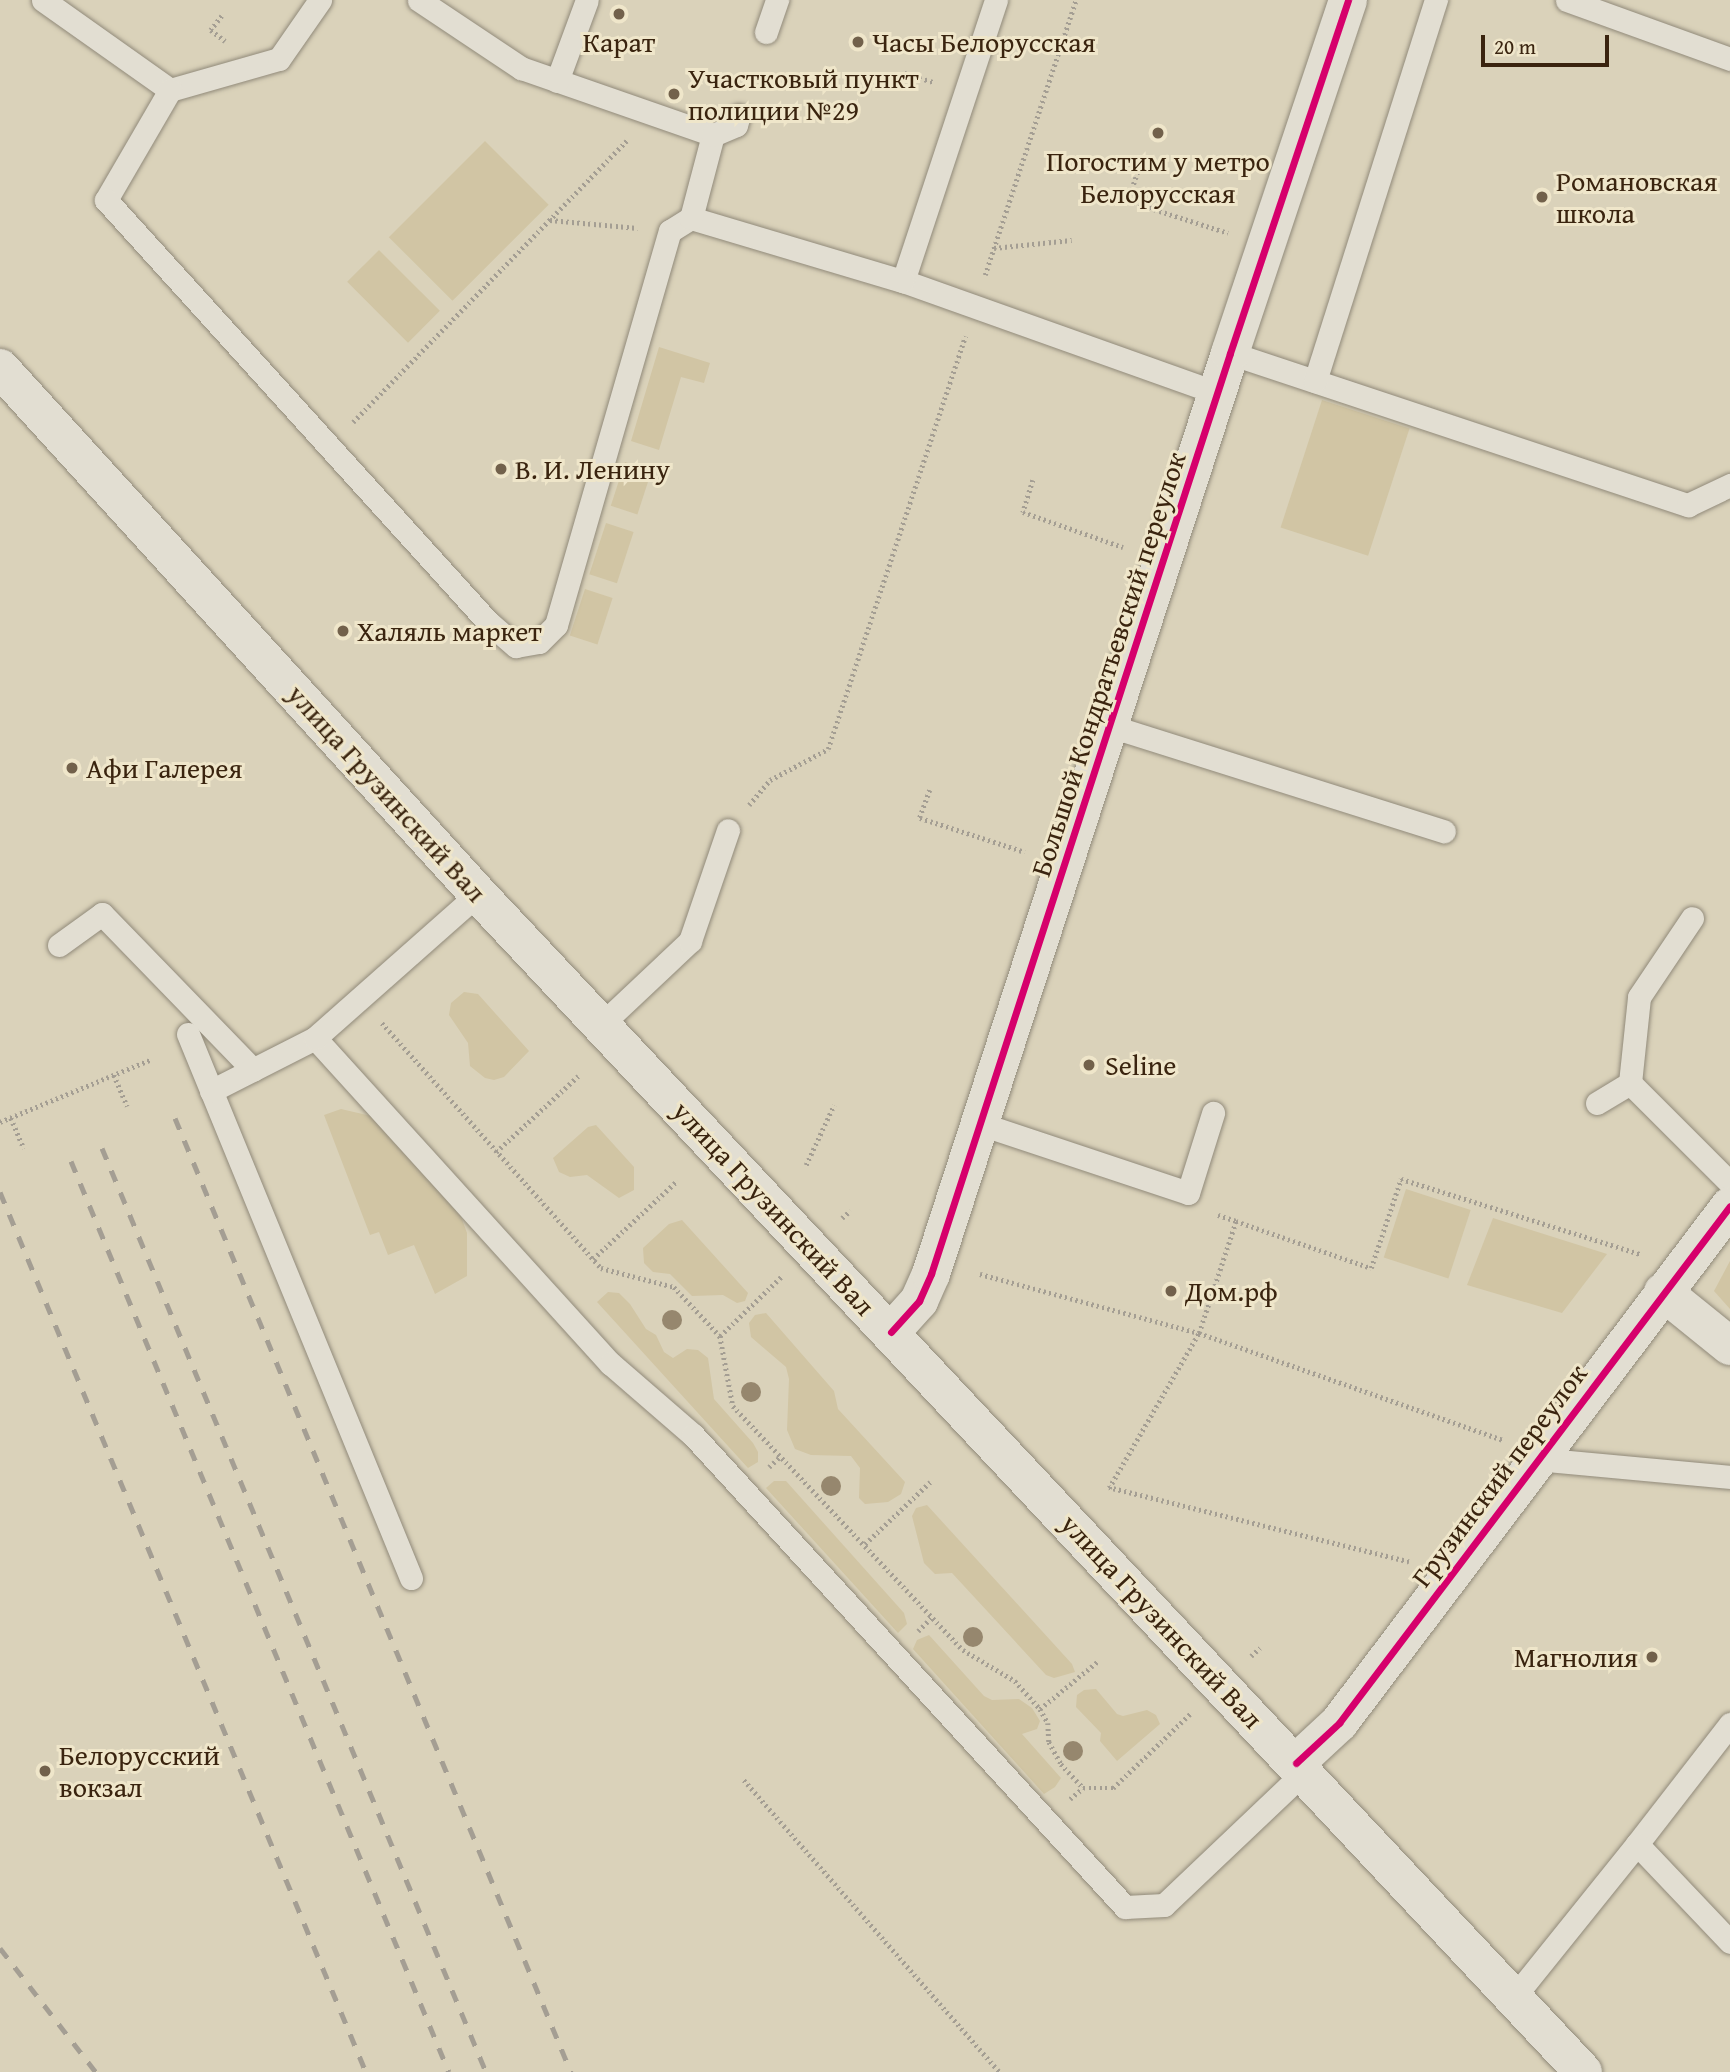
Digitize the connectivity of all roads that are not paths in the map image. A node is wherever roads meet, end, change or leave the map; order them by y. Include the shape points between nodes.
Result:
1 (43, 0) edge
2 (320, 0) edge
3 (419, 0) edge
4 (587, 0) edge
5 (777, 0) edge
6 (996, 0) edge
7 (1348, 0) edge
8 (1436, 0) edge
9 (1567, 0) edge
10 (766, 32) dead end
11 (1730, 60) edge
12 (558, 81) junction
13 (170, 90) junction
14 (739, 115) dead end
15 (713, 135) junction
16 (691, 218) junction
17 (903, 281) junction
18 (1230, 353) junction
19 (0, 368) edge
20 (1315, 381) junction
21 (1217, 393) junction
22 (1730, 485) edge
23 (1110, 726) junction
24 (728, 830) dead end
25 (1444, 831) dead end
26 (478, 894) junction
27 (1692, 918) dead end
28 (60, 945) dead end
29 (602, 1024) junction
30 (188, 1034) dead end
31 (315, 1038) junction
32 (253, 1070) junction
33 (1630, 1083) junction
34 (211, 1091) junction
35 (1597, 1103) dead end
36 (1213, 1113) dead end
37 (981, 1124) junction
38 (1730, 1183) edge
39 (1730, 1206) edge
40 (1663, 1292) junction
41 (891, 1332) junction
42 (1730, 1346) edge
43 (1537, 1459) junction
44 (1730, 1477) edge
45 (411, 1577) dead end
46 (1730, 1724) edge
47 (1300, 1768) junction
48 (1637, 1844) junction
49 (1730, 1942) edge
50 (1514, 1997) junction
51 (1583, 2072) edge

1 - 13 lane
2 - 13 lane via 279,59
3 - 12 lane via 521,68
4 - 12 lane
5 - 10 lane
6 - 17 lane
7 - 18 main road, Большой Кондратьевский переулок
8 - 20 lane
9 - 11 lane
12 - 15 lane
13 - 16 lane via 106,200 497,632 516,646 540,642 550,634 561,612 670,231
14 - 15 lane via 736,125
15 - 16 lane
16 - 17 lane
17 - 21 lane
18 - 20 lane
18 - 21 main road, Большой Кондратьевский переулок
19 - 26 main road, улица Грузинский Вал
20 - 22 lane via 1688,505
21 - 23 main road, Большой Кондратьевский переулок
23 - 25 lane
23 - 37 main road, Большой Кондратьевский переулок
24 - 29 lane via 690,941
26 - 29 main road, улица Грузинский Вал
26 - 31 lane
27 - 33 lane via 1639,996
28 - 32 lane via 102,914
29 - 41 main road, улица Грузинский Вал
30 - 34 lane
31 - 32 lane
31 - 47 lane via 611,1364 693,1435 1125,1907 1164,1905
32 - 34 lane
33 - 35 lane
33 - 38 lane
34 - 45 lane
36 - 37 lane via 1188,1193
37 - 41 main road, Большой Кондратьевский переулок via 931,1274 919,1301
39 - 40 main road, Грузинский переулок
40 - 42 main road
40 - 43 main road, Грузинский переулок
41 - 47 main road, улица Грузинский Вал
43 - 44 lane
43 - 47 main road, Грузинский переулок via 1339,1723
46 - 48 lane
47 - 50 main road, улица Грузинский Вал
48 - 49 lane
48 - 50 lane
50 - 51 main road, улица Грузинский Вал

